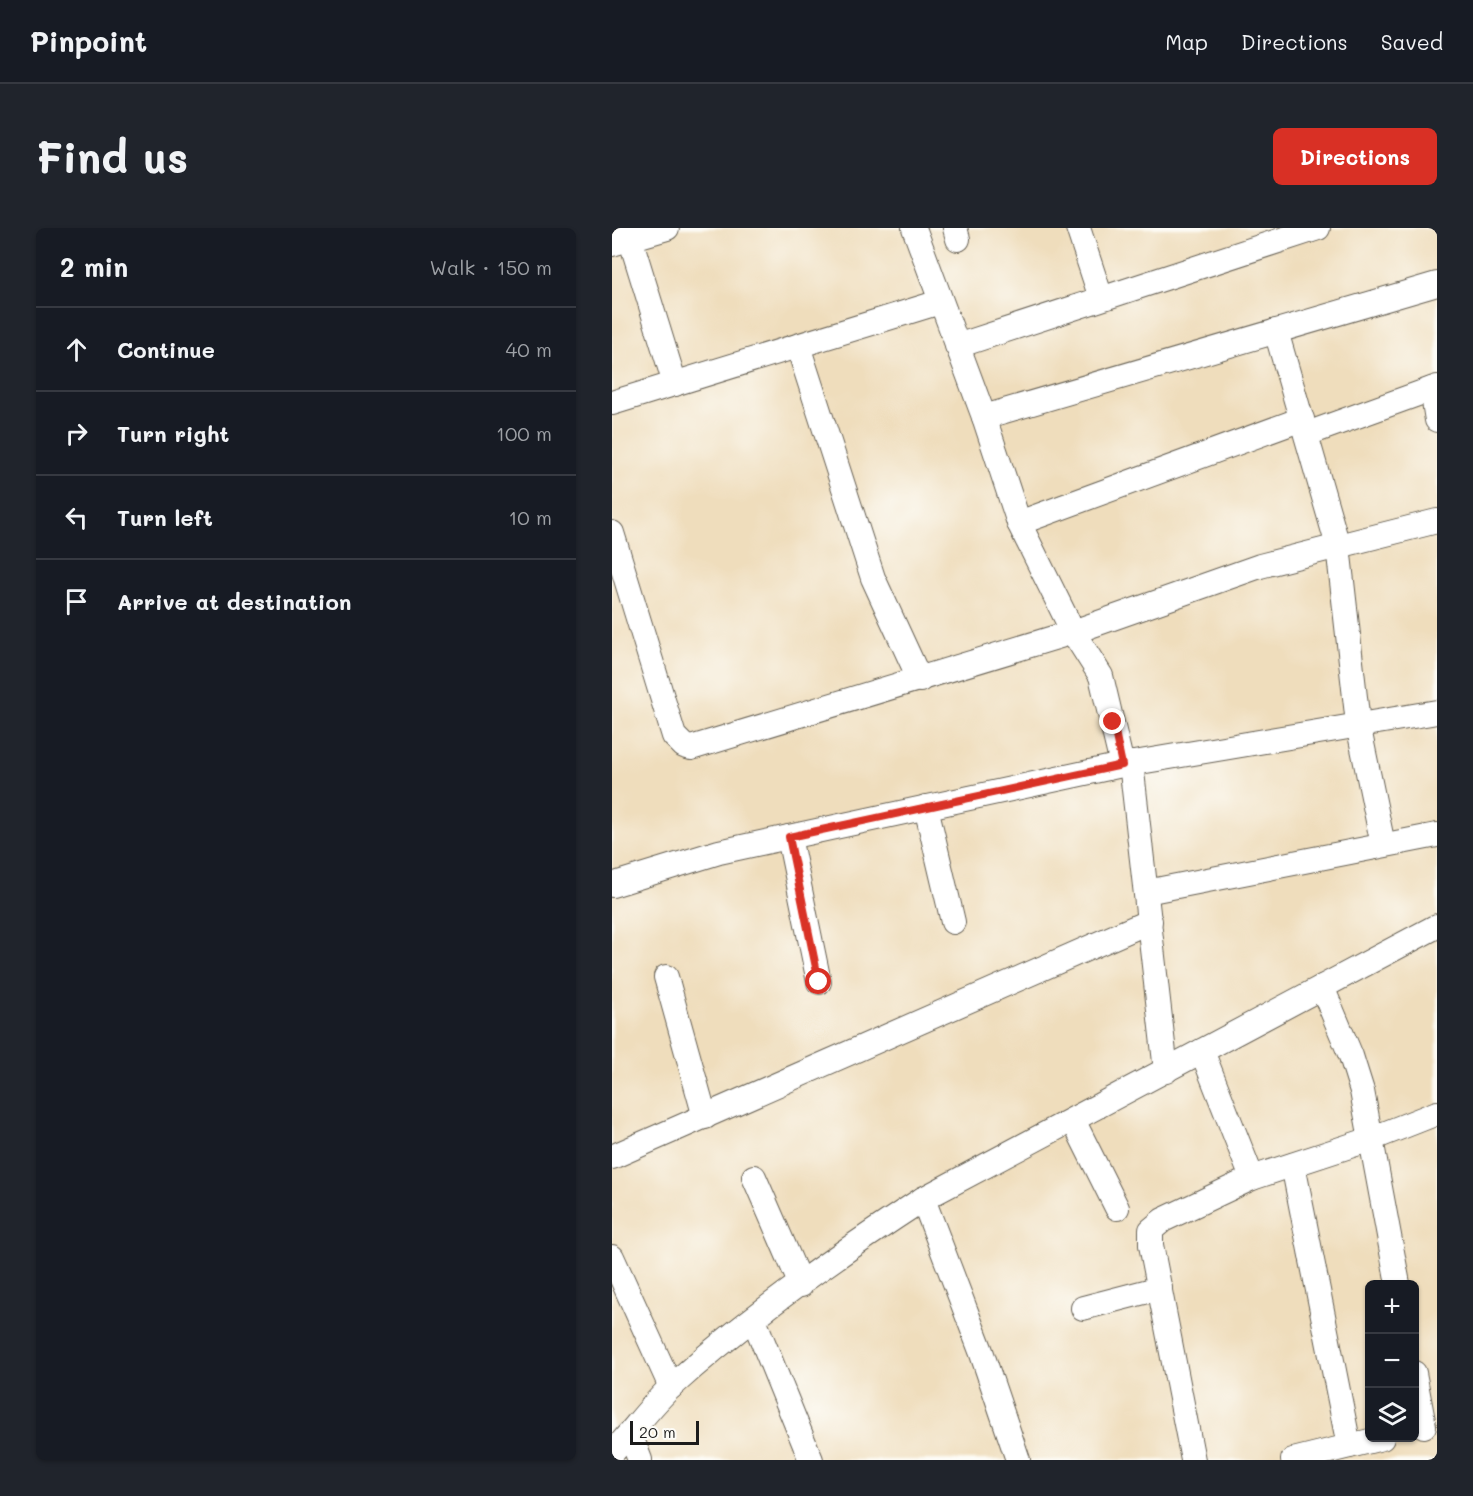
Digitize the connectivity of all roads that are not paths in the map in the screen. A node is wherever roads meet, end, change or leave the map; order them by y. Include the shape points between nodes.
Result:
1 (666, 228) edge
2 (914, 228) edge
3 (1078, 228) edge
4 (1318, 228) edge
5 (623, 237) edge
6 (1437, 284) edge
7 (1101, 298) junction
8 (940, 302) junction
9 (1276, 331) junction
10 (798, 346) junction
11 (957, 346) junction
12 (675, 384) junction
13 (1434, 388) edge
14 (612, 403) edge
15 (984, 417) junction
16 (1437, 420) edge
17 (1305, 427) junction
18 (1437, 521) edge
19 (1019, 523) junction
20 (612, 533) edge
21 (1338, 546) junction
22 (1072, 632) junction
23 (920, 680) junction
24 (1437, 712) edge
25 (1358, 724) junction
26 (1127, 764) junction
27 (927, 807) junction
28 (1437, 835) edge
29 (789, 837) junction
30 (1383, 845) junction
31 (612, 885) edge
32 (1146, 892) junction
33 (1150, 921) junction
34 (953, 922) dead end
35 (1437, 926) edge
36 (666, 977) dead end
37 (819, 982) dead end
38 (1322, 987) junction
39 (1202, 1051) junction
40 (1166, 1071) junction
41 (1437, 1113) edge
42 (705, 1117) junction
43 (1072, 1120) junction
44 (1371, 1139) junction
45 (612, 1157) edge
46 (1293, 1165) junction
47 (753, 1177) dead end
48 (1252, 1178) junction
49 (923, 1199) junction
50 (1117, 1208) dead end
51 (612, 1257) edge
52 (1397, 1280) edge
53 (801, 1285) junction
54 (1160, 1288) junction
55 (1083, 1308) dead end
56 (754, 1320) junction
57 (671, 1386) junction
58 (1417, 1388) edge
59 (1425, 1426) edge
60 (630, 1434) junction
61 (1365, 1442) edge
62 (1349, 1446) junction
63 (612, 1453) edge
64 (640, 1460) edge
65 (811, 1460) edge
66 (1018, 1460) edge
67 (1193, 1460) edge
68 (1293, 1460) edge

1 - 5 street
2 - 8 street
3 - 7 street
4 - 7 street
5 - 12 street
6 - 9 street
7 - 11 street
8 - 10 street
8 - 11 street
9 - 15 street
9 - 17 street
10 - 12 street
10 - 23 street via 873,578
11 - 15 street
12 - 14 street
13 - 16 street
13 - 17 street
15 - 19 street
17 - 19 street
17 - 21 street
18 - 21 street
19 - 22 street
20 - 23 street via 674,736 684,746 691,748
21 - 22 street via 1238,573
21 - 25 street
22 - 23 street
22 - 26 street via 1101,676
24 - 25 street
25 - 26 street
25 - 30 street
26 - 27 street
26 - 32 street
27 - 29 street
27 - 34 street
28 - 30 street
29 - 31 street via 719,852
29 - 37 street
30 - 32 street
32 - 33 street
33 - 40 street
33 - 42 street
35 - 38 street
36 - 42 street
38 - 39 street
38 - 44 street via 1354,1065
39 - 40 street
39 - 48 street
40 - 43 street
41 - 44 street
42 - 45 street
43 - 49 street
43 - 50 street
44 - 46 street
44 - 52 street
46 - 48 street
46 - 62 street
47 - 53 street
48 - 54 street via 1155,1224 1150,1236
49 - 53 street
49 - 66 street
51 - 57 street
53 - 56 street
54 - 55 street
54 - 67 street
56 - 57 street
56 - 65 street
57 - 60 street
58 - 59 street
60 - 63 street
60 - 64 street
61 - 62 street
62 - 68 street

